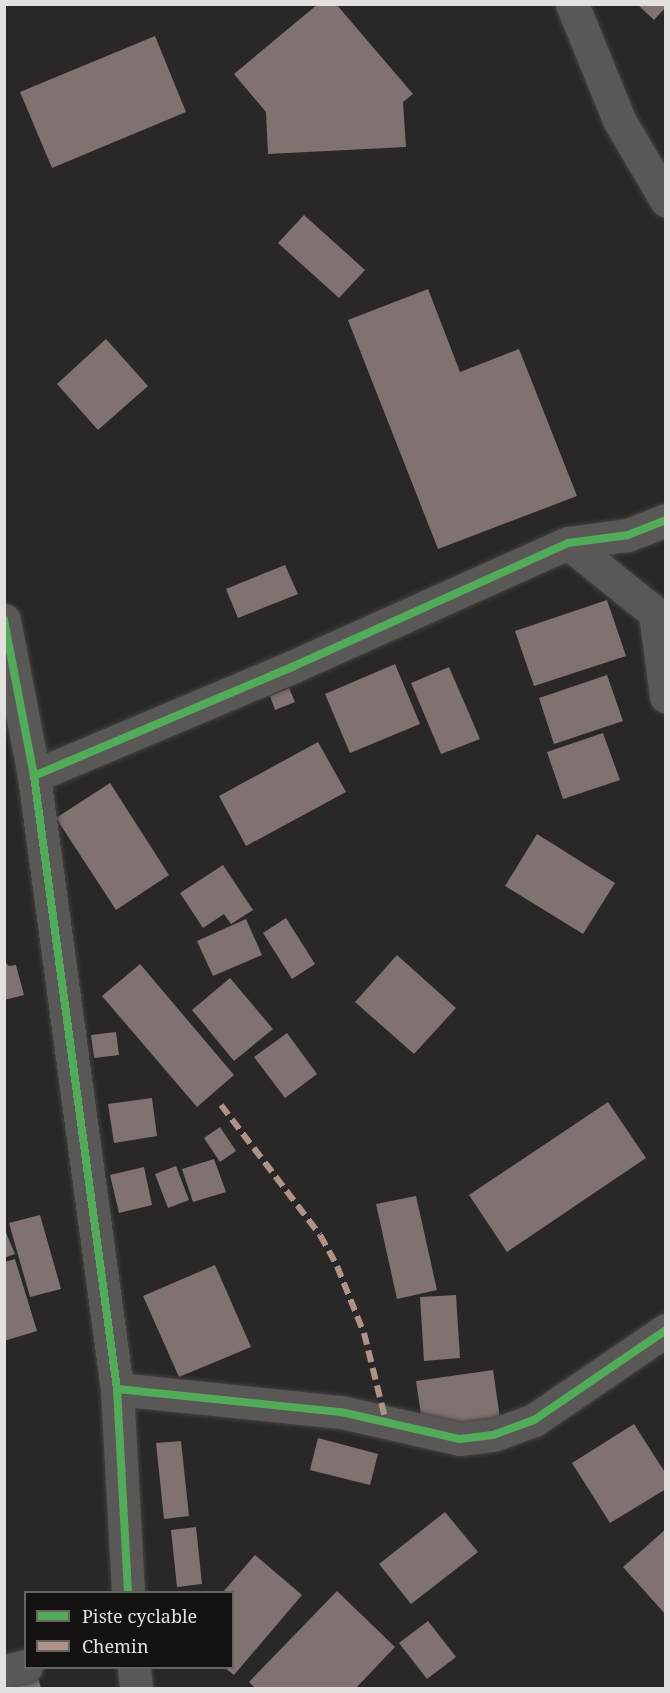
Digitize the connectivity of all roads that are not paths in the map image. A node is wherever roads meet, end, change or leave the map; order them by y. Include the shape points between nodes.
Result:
1 (572, 4) edge
2 (666, 200) edge
3 (666, 520) edge
4 (568, 543) junction
5 (660, 602) edge
6 (4, 620) edge
7 (666, 696) edge
8 (14, 715) edge
9 (34, 776) junction
10 (666, 1330) edge
11 (117, 1389) junction
12 (128, 1591) edge
13 (24, 1666) edge
14 (134, 1669) edge
15 (4, 1671) edge
16 (136, 1689) edge

1 - 2 street via 619,120
3 - 4 street via 628,535
4 - 5 street
4 - 9 street via 292,667
5 - 7 street
6 - 8 street
8 - 9 street
9 - 11 street
10 - 11 street via 534,1420 493,1436 460,1438 341,1412
11 - 12 street
13 - 15 street
14 - 16 street

